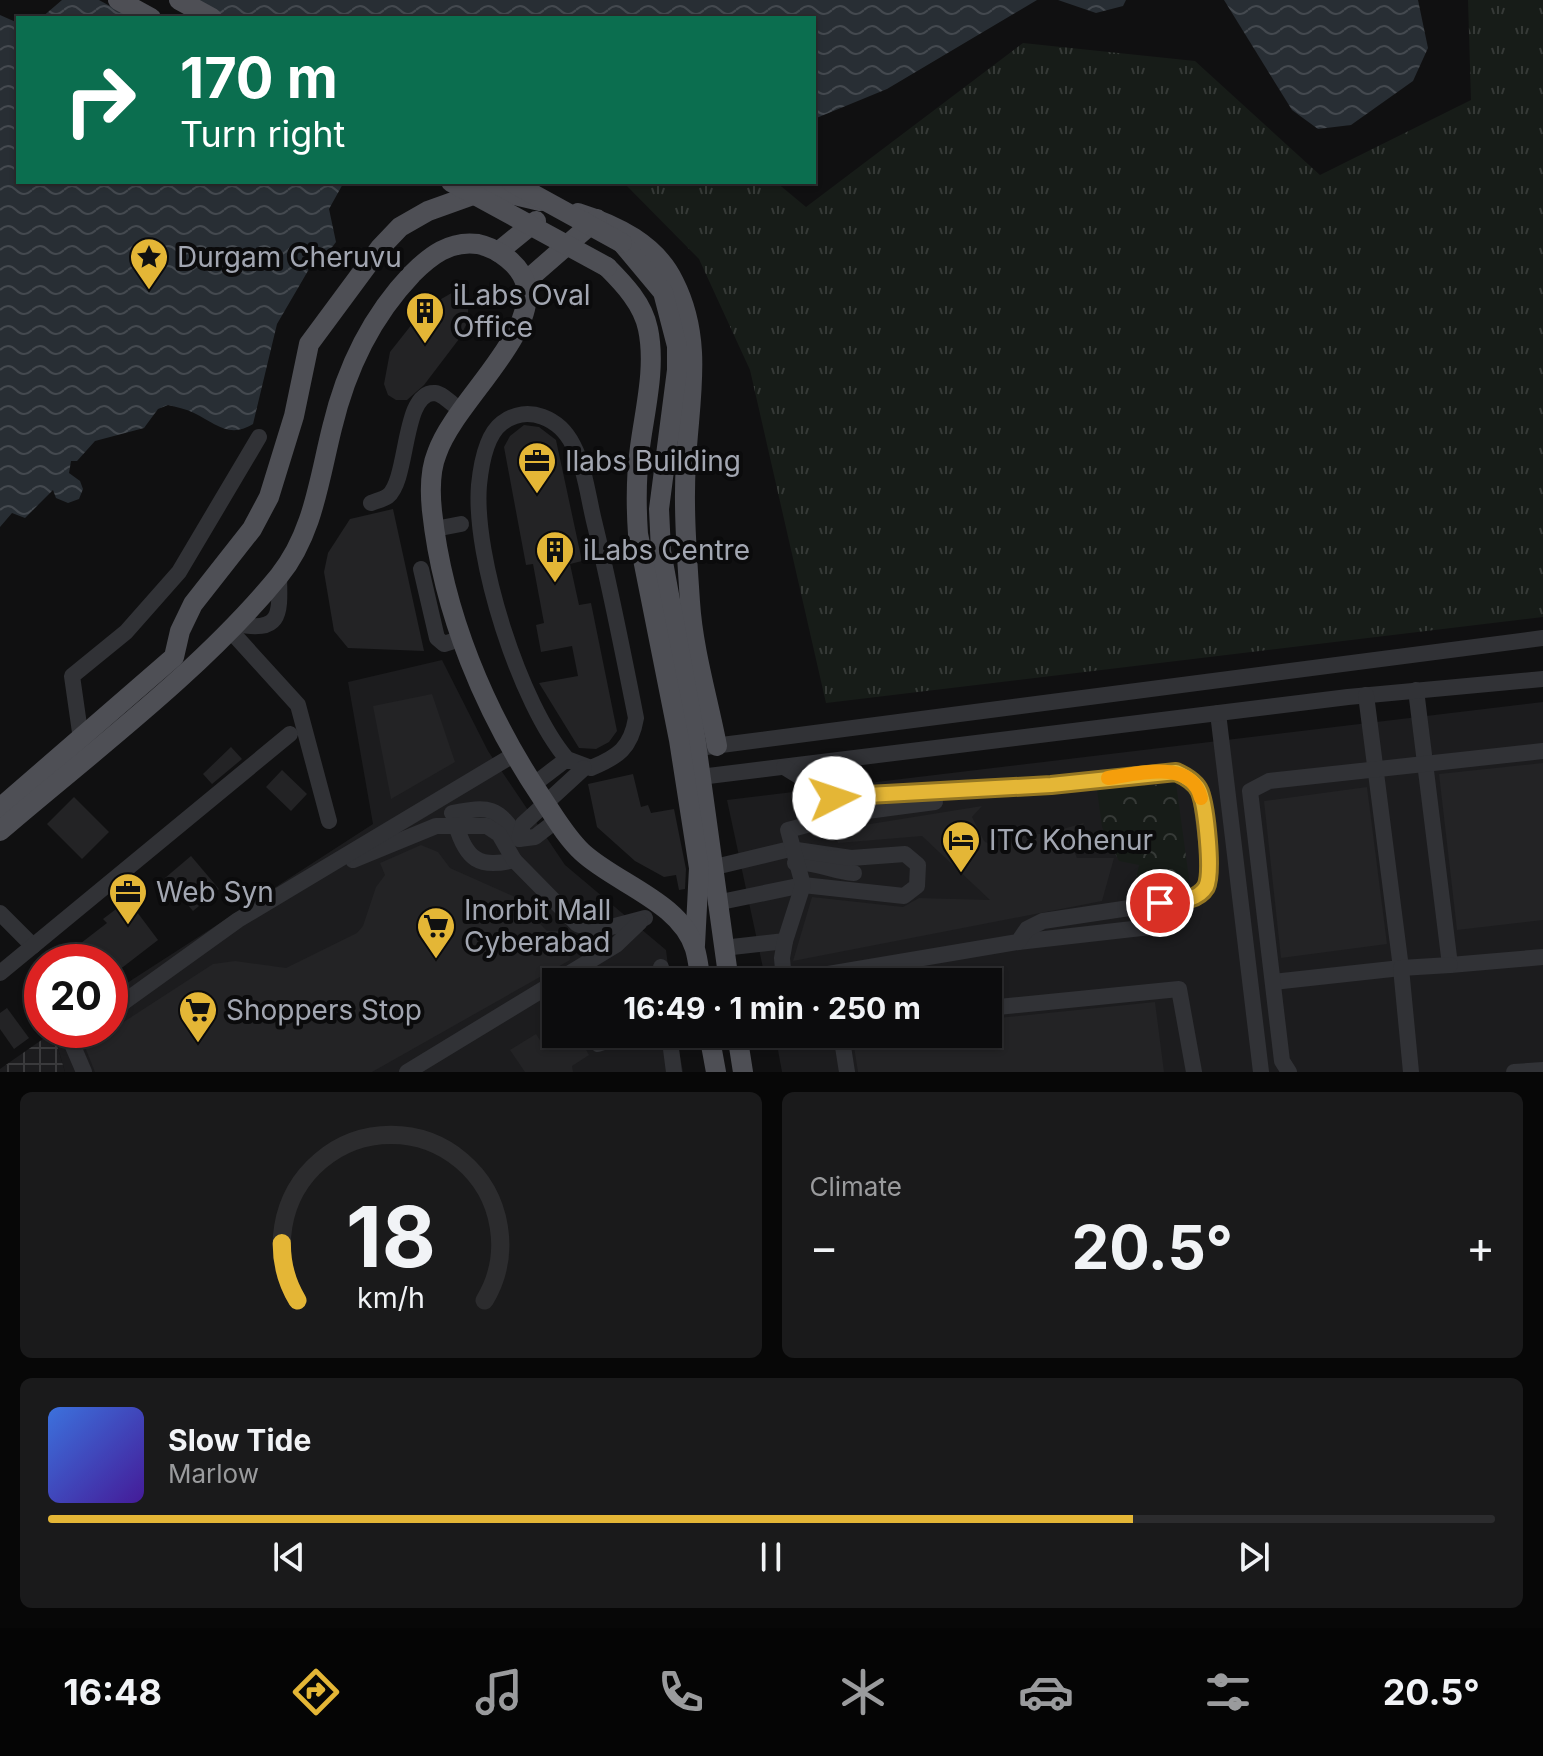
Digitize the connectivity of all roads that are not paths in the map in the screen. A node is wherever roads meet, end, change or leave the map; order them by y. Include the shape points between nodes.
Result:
1 (118, 0) edge
2 (179, 0) edge
3 (147, 16) edge
4 (208, 16) edge
5 (455, 184) edge
6 (515, 184) edge
7 (597, 219) junction
8 (536, 221) dead end
9 (498, 252) junction
10 (526, 281) junction
11 (460, 410) junction
12 (259, 437) dead end
13 (371, 503) dead end
14 (461, 524) dead end
15 (435, 529) junction
16 (421, 569) dead end
17 (232, 626) junction
18 (463, 638) junction
19 (1543, 638) edge
20 (1543, 679) edge
21 (1416, 690) junction
22 (1366, 695) junction
23 (1218, 713) junction
24 (290, 734) dead end
25 (81, 739) junction
26 (707, 747) junction
27 (1543, 751) edge
28 (515, 754) junction
29 (567, 759) junction
30 (1425, 763) junction
31 (1138, 766) dead end
32 (784, 767) junction
33 (584, 768) junction
34 (1375, 770) junction
35 (700, 777) junction
36 (533, 785) junction
37 (1051, 785) junction
38 (935, 802) dead end
39 (850, 804) junction
40 (0, 808) edge
41 (552, 812) junction
42 (454, 819) junction
43 (329, 821) dead end
44 (0, 831) edge
45 (793, 856) junction
46 (514, 860) junction
47 (341, 862) junction
48 (711, 868) junction
49 (854, 873) dead end
50 (803, 885) junction
51 (716, 903) junction
52 (652, 912) junction
53 (0, 913) edge
54 (261, 921) dead end
55 (1168, 925) dead end
56 (785, 941) junction
57 (1018, 942) junction
58 (31, 944) edge
59 (35, 944) edge
60 (695, 945) junction
61 (723, 948) junction
62 (24, 953) edge
63 (1543, 957) edge
64 (1450, 965) junction
65 (699, 968) edge
66 (727, 968) edge
67 (782, 968) edge
68 (865, 968) edge
69 (1401, 968) junction
70 (0, 973) edge
71 (1273, 982) junction
72 (128, 999) edge
73 (1002, 1007) edge
74 (74, 1048) edge
75 (671, 1048) edge
76 (710, 1048) edge
77 (740, 1048) edge
78 (843, 1048) edge
79 (1543, 1070) edge
80 (84, 1072) edge
81 (407, 1072) edge
82 (674, 1072) edge
83 (716, 1072) edge
84 (743, 1072) edge
85 (847, 1072) edge
86 (1194, 1072) edge
87 (1261, 1072) edge
88 (1289, 1072) edge
89 (1411, 1072) edge
90 (1514, 1072) edge

1 - 3 main road
2 - 4 main road
5 - 60 main road, bridge via 607,267 637,301 647,326 651,355 636,489 638,534 699,868
6 - 26 main road, bridge via 622,243 663,292 677,346 677,370 659,509 661,551
7 - 10 main road
7 - 25 main road via 537,200 481,192 400,227 309,344 269,497 252,529 193,604 174,657
7 - 26 main road via 645,245 661,262 674,282 693,342 686,463 690,606
8 - 9 main road
9 - 10 main road
9 - 17 main road via 481,244 445,248 408,279 372,325 342,391 317,498 293,558
10 - 11 main road via 525,314 518,328
11 - 13 street via 438,393 421,399 396,485 388,496
11 - 15 main road via 436,454 431,482
12 - 25 street via 179,572 126,632 72,676
14 - 15 street
15 - 18 main road
16 - 18 street via 437,638 444,644
17 - 43 street via 298,705
17 - 44 main road
18 - 28 main road via 484,698
19 - 26 street
20 - 21 street
21 - 22 street
21 - 30 street
22 - 23 street
22 - 34 street
23 - 32 street
23 - 87 street
24 - 59 street
25 - 40 main road
26 - 35 main road
27 - 30 street
28 - 36 main road
28 - 47 street
29 - 33 street
29 - 33 street via 541,722 501,621 480,517 486,449 501,424 519,415 553,420 573,445 636,718 626,748 617,757
29 - 36 street
30 - 34 street
30 - 64 street
31 - 37 street via 1074,771
32 - 35 street
32 - 39 street
33 - 41 street
34 - 69 street
34 - 71 street via 1269,781 1250,791
35 - 48 main road
36 - 41 main road
37 - 39 street
37 - 57 street via 1164,771 1187,777 1200,793 1210,873 1194,897 1043,921 1027,929
38 - 39 street
39 - 45 street via 781,832
41 - 42 street via 535,837 519,839 493,810
41 - 52 main road via 581,851
42 - 46 street via 499,834
42 - 46 street via 466,851 475,858 494,865
42 - 47 street
45 - 48 street
45 - 49 street via 835,872
45 - 50 street
45 - 50 street via 905,854 918,865 917,886 904,896
46 - 52 street via 577,924 603,930
47 - 54 street via 274,905
47 - 72 street via 238,920
48 - 51 main road
50 - 51 street
50 - 56 street
51 - 61 main road
52 - 60 main road via 675,919
52 - 81 street via 616,945
53 - 58 street
55 - 57 street
56 - 61 street
56 - 67 street
57 - 68 street
60 - 65 main road
61 - 66 main road
62 - 70 street
63 - 64 street
64 - 69 street
69 - 71 street
69 - 89 street
71 - 88 street via 1282,1061
73 - 86 street via 1179,989
74 - 80 street
75 - 82 street
76 - 83 main road
77 - 84 main road
78 - 85 street
79 - 90 street

